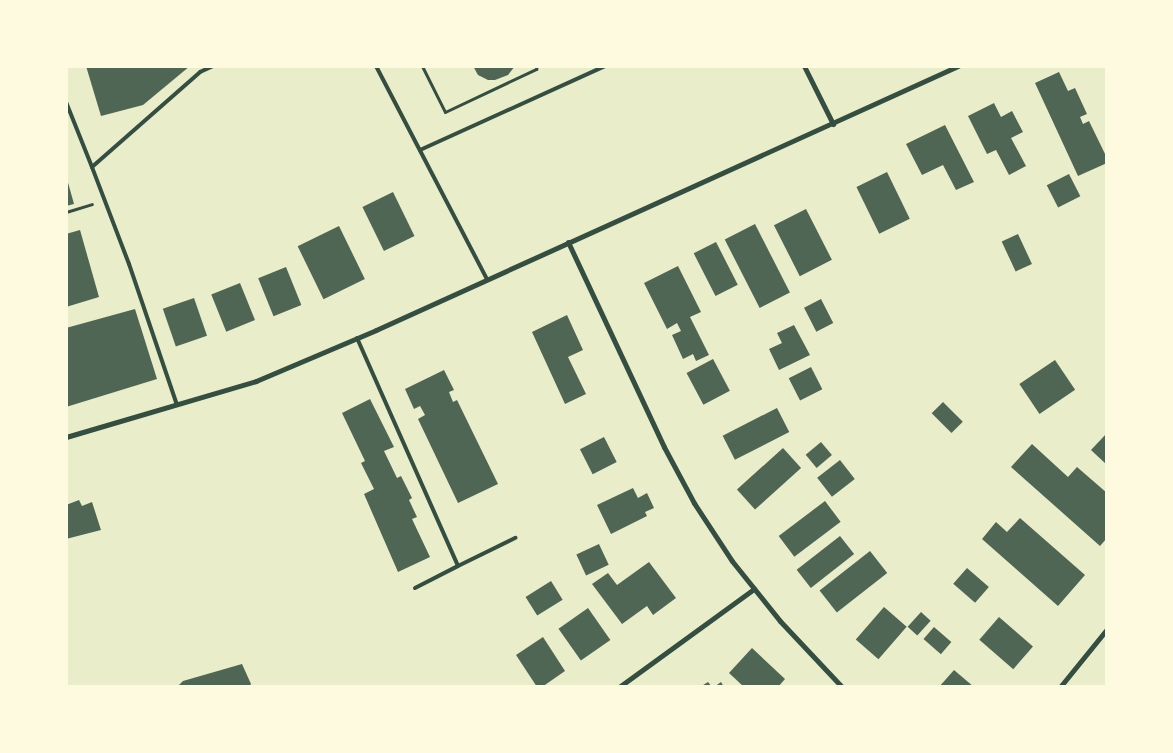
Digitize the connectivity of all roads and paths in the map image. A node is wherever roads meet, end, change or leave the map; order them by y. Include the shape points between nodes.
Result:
1 (213, 66) edge
2 (376, 66) edge
3 (422, 66) edge
4 (537, 66) edge
5 (605, 66) edge
6 (804, 66) edge
7 (958, 66) edge
8 (66, 102) edge
9 (834, 124) junction
10 (420, 150) junction
11 (92, 167) junction
12 (104, 200) junction
13 (66, 212) edge
14 (568, 242) junction
15 (487, 279) junction
16 (357, 338) junction
17 (177, 406) junction
18 (66, 437) edge
19 (515, 538) dead end
20 (458, 566) junction
21 (415, 588) dead end
22 (754, 589) junction
23 (1107, 629) edge
24 (619, 687) edge
25 (842, 687) edge
26 (1060, 687) edge

1 - 11 lane via 200,72
2 - 10 lane
3 - 4 path via 446,112
5 - 10 lane
6 - 9 street
7 - 9 street
8 - 11 lane
9 - 14 street
10 - 15 lane
11 - 12 lane
12 - 13 path
12 - 17 lane
14 - 15 street
14 - 22 street via 664,447 694,503
15 - 16 street
16 - 17 street via 256,381
16 - 20 lane
17 - 18 street
19 - 20 lane
20 - 21 lane
22 - 24 street
22 - 25 street
23 - 26 street

